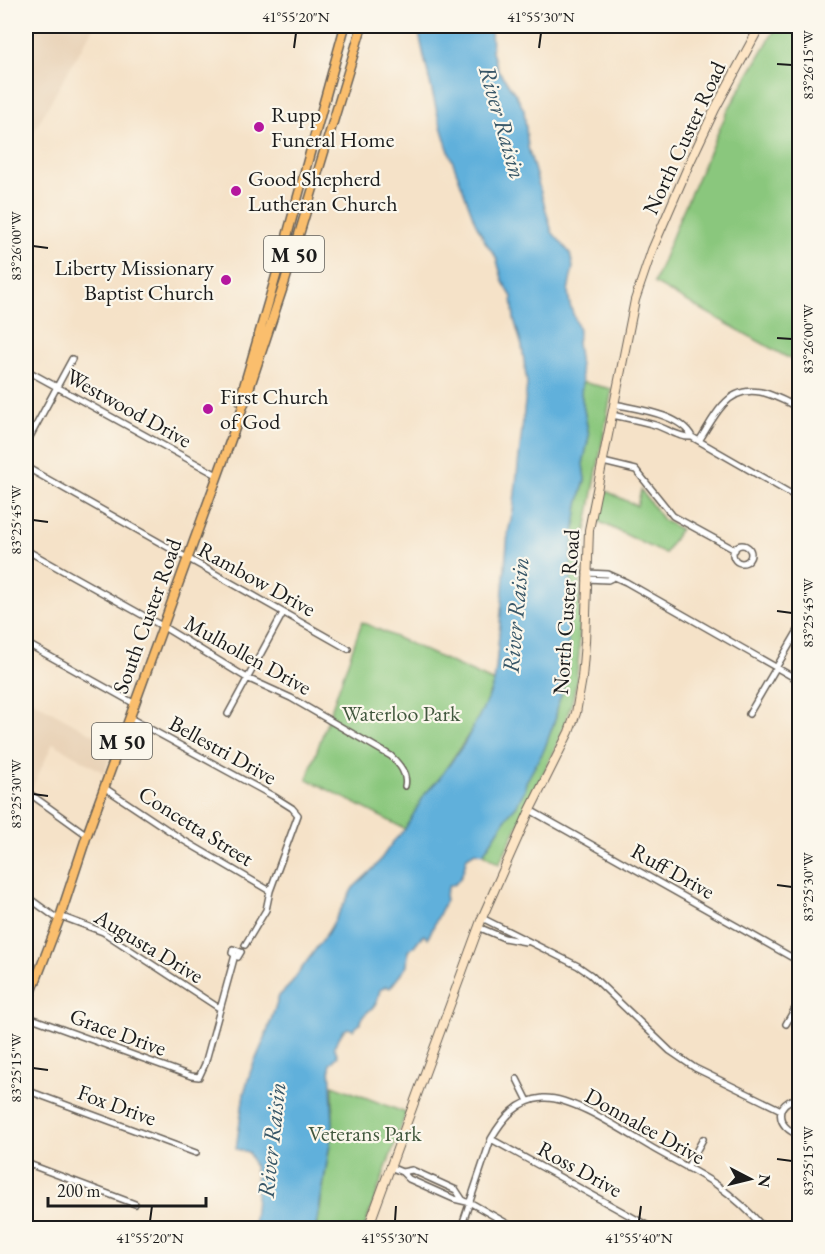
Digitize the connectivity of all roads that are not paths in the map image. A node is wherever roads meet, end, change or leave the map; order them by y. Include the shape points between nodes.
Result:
1 (345, 26) edge
2 (760, 26) edge
3 (359, 27) edge
4 (72, 359) dead end
5 (26, 370) edge
6 (57, 388) junction
7 (614, 404) junction
8 (800, 409) edge
9 (612, 415) junction
10 (692, 437) junction
11 (699, 441) junction
12 (26, 444) edge
13 (603, 462) junction
14 (26, 467) edge
15 (217, 475) junction
16 (800, 499) edge
17 (26, 550) edge
18 (735, 550) dead end
19 (187, 559) junction
20 (586, 576) junction
21 (283, 613) junction
22 (162, 626) junction
23 (800, 627) edge
24 (26, 643) edge
25 (348, 649) dead end
26 (776, 667) junction
27 (247, 678) junction
28 (800, 681) edge
29 (135, 704) junction
30 (228, 714) dead end
31 (749, 714) dead end
32 (130, 718) junction
33 (405, 786) dead end
34 (105, 788) junction
35 (26, 791) edge
36 (530, 810) junction
37 (87, 835) junction
38 (270, 891) junction
39 (26, 896) edge
40 (60, 918) junction
41 (482, 918) junction
42 (478, 927) junction
43 (528, 942) junction
44 (245, 945) dead end
45 (235, 955) dead end
46 (800, 962) edge
47 (800, 1000) edge
48 (26, 1006) edge
49 (219, 1008) junction
50 (26, 1016) edge
51 (786, 1024) dead end
52 (517, 1079) dead end
53 (26, 1090) edge
54 (800, 1098) edge
55 (528, 1101) junction
56 (781, 1110) junction
57 (800, 1135) edge
58 (491, 1139) junction
59 (704, 1139) dead end
60 (196, 1153) dead end
61 (26, 1163) edge
62 (390, 1167) junction
63 (687, 1168) junction
64 (471, 1203) junction
65 (135, 1204) dead end
66 (368, 1228) edge
67 (461, 1228) edge
68 (515, 1228) edge
69 (652, 1228) edge
70 (764, 1228) edge

1 - 15 main road, South Custer Road / M 50
2 - 7 street, North Custer Road via 715,109 652,250 635,300
3 - 15 main road, South Custer Road / M 50 via 285,281
4 - 6 street
5 - 6 street, Westwood Drive
6 - 12 street
6 - 15 street, Westwood Drive
7 - 9 street, North Custer Road
7 - 10 street via 649,411 685,426
8 - 11 street via 766,392 742,393 725,402
9 - 10 street via 656,425 683,438
9 - 13 street, North Custer Road
10 - 11 street
11 - 16 street
13 - 18 street via 636,470 673,516
13 - 20 street, North Custer Road via 589,530
14 - 19 street, Rambow Drive
15 - 19 main road, South Custer Road / M 50
17 - 22 street, Mulhollen Drive
19 - 21 street, Rambow Drive
19 - 22 main road, South Custer Road / M 50
20 - 26 street via 608,580 614,577 626,582
20 - 36 street, North Custer Road via 582,678 576,713
21 - 25 street, Rambow Drive
21 - 27 street
22 - 27 street, Mulhollen Drive
22 - 29 main road, South Custer Road / M 50
23 - 26 street
24 - 29 street
26 - 28 street
26 - 31 street
27 - 30 street
27 - 33 street, Mulhollen Drive via 291,698 391,756 406,778
29 - 32 main road, South Custer Road / M 50
32 - 34 main road, South Custer Road / M 50
32 - 38 street, Bellestri Drive via 273,796 298,815
34 - 37 main road, South Custer Road / M 50
34 - 38 street, Concetta Street
35 - 37 street
36 - 41 street, North Custer Road
36 - 46 street, Ruff Drive
37 - 40 main road, South Custer Road / M 50
38 - 44 street via 266,910
39 - 40 street, Augusta Drive
40 - 48 main road, South Custer Road / M 50
40 - 49 street, Augusta Drive via 103,932
41 - 42 street, North Custer Road
41 - 43 street
42 - 43 street via 504,938
42 - 62 street, North Custer Road
43 - 56 street via 585,970 670,1051
45 - 49 street
47 - 51 street
49 - 50 street, Grace Drive via 199,1077
52 - 55 street
53 - 60 street, Fox Drive
54 - 56 street via 786,1103
55 - 58 street via 509,1113
55 - 63 street, Donnalee Drive via 556,1099 577,1106
56 - 57 street via 784,1128
58 - 64 street
58 - 69 street, Ross Drive
59 - 63 street
61 - 65 street
62 - 64 street via 402,1172 412,1170 456,1190
62 - 66 street, North Custer Road
63 - 70 street, Donnalee Drive via 728,1194
64 - 67 street
64 - 68 street

